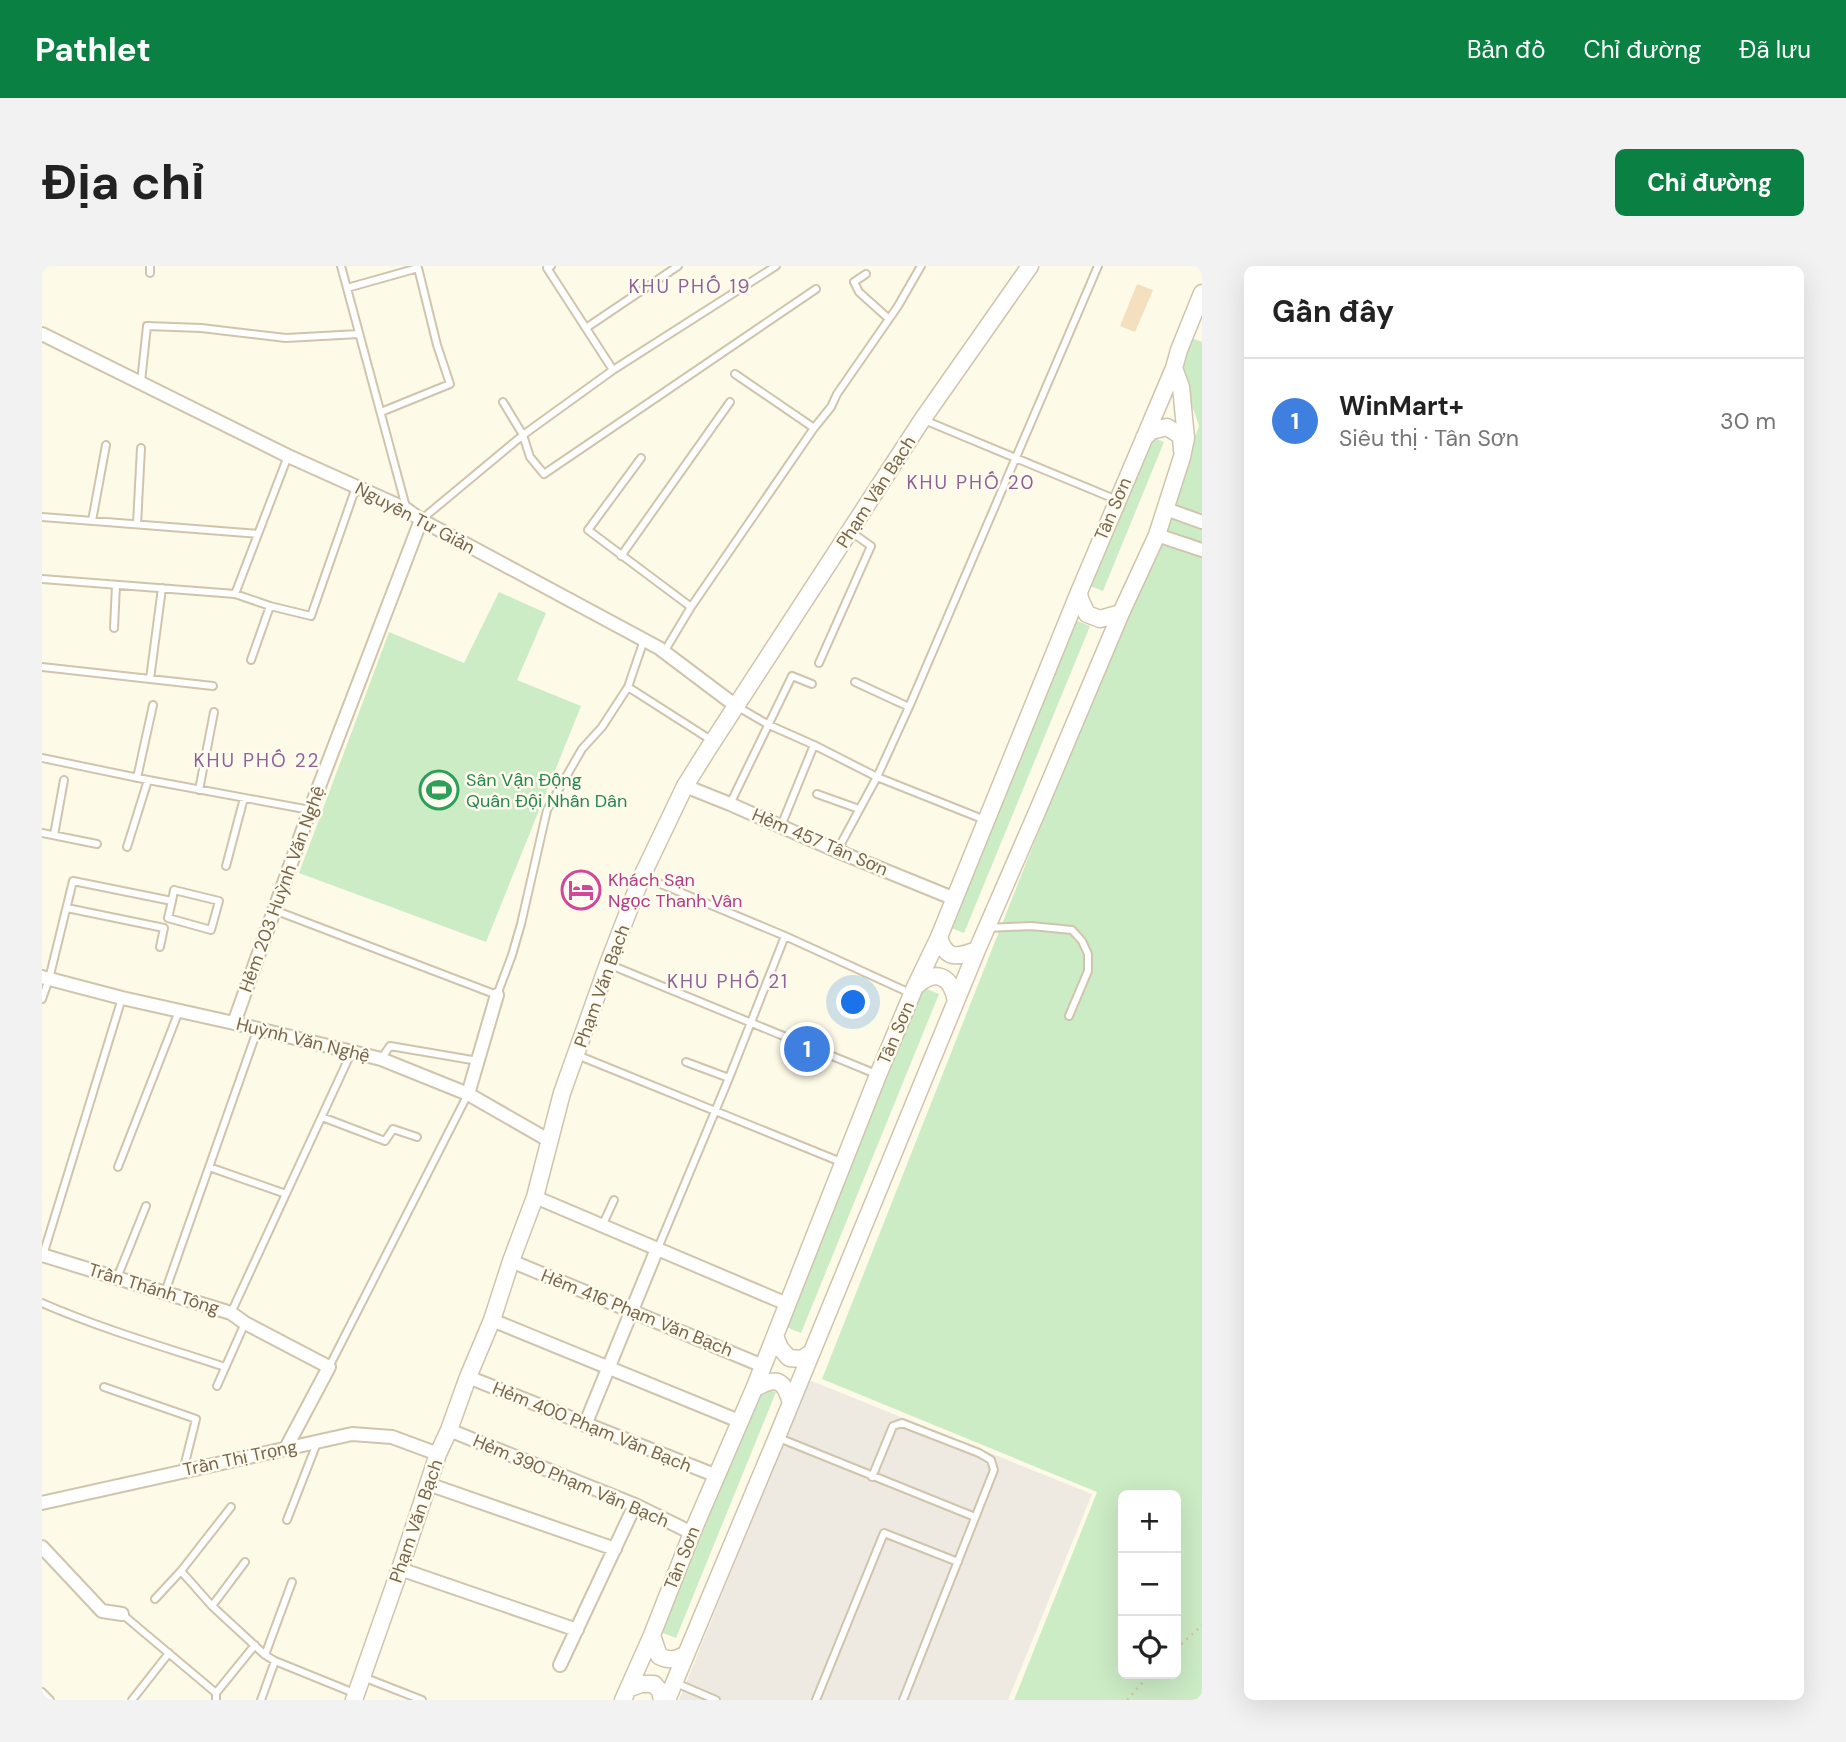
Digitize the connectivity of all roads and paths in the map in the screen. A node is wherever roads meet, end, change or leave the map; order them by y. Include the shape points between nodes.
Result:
1 (341, 266) edge
2 (551, 266) edge
3 (678, 266) edge
4 (776, 266) edge
5 (1030, 266) edge
6 (1098, 266) edge
7 (917, 267) edge
8 (866, 274) dead end
9 (347, 288) junction
10 (816, 289) dead end
11 (1202, 293) edge
12 (889, 320) junction
13 (586, 328) junction
14 (42, 334) edge
15 (359, 334) junction
16 (1174, 368) junction
17 (613, 369) junction
18 (736, 374) dead end
19 (141, 382) junction
20 (503, 402) dead end
21 (730, 402) dead end
22 (381, 412) junction
23 (922, 419) junction
24 (814, 428) junction
25 (523, 435) junction
26 (1143, 439) junction
27 (106, 445) dead end
28 (141, 449) dead end
29 (288, 456) junction
30 (1182, 457) junction
31 (642, 458) dead end
32 (1016, 459) junction
33 (356, 487) junction
34 (1117, 500) junction
35 (406, 509) junction
36 (1166, 509) junction
37 (42, 517) edge
38 (421, 520) junction
39 (92, 521) junction
40 (1202, 522) edge
41 (137, 524) junction
42 (850, 532) junction
43 (258, 534) junction
44 (1157, 535) junction
45 (1202, 550) edge
46 (621, 556) junction
47 (42, 579) edge
48 (116, 585) junction
49 (162, 588) junction
50 (1079, 592) junction
51 (235, 594) junction
52 (270, 606) junction
53 (691, 607) junction
54 (1121, 613) junction
55 (114, 628) dead end
56 (644, 640) junction
57 (664, 652) junction
58 (251, 660) dead end
59 (819, 663) dead end
60 (42, 667) edge
61 (150, 679) junction
62 (855, 682) dead end
63 (812, 684) dead end
64 (213, 686) dead end
65 (628, 688) junction
66 (153, 705) dead end
67 (736, 706) junction
68 (909, 707) junction
69 (214, 712) dead end
70 (769, 725) junction
71 (713, 741) junction
72 (814, 745) junction
73 (42, 758) edge
74 (877, 777) junction
75 (138, 778) junction
76 (64, 780) dead end
77 (148, 780) junction
78 (685, 786) junction
79 (199, 790) junction
80 (817, 794) dead end
81 (244, 798) junction
82 (730, 804) junction
83 (859, 809) junction
84 (310, 810) junction
85 (986, 821) junction
86 (781, 826) junction
87 (42, 833) edge
88 (54, 835) junction
89 (97, 844) dead end
90 (127, 847) dead end
91 (837, 851) junction
92 (226, 866) dead end
93 (642, 876) junction
94 (955, 898) junction
95 (172, 901) junction
96 (67, 908) junction
97 (274, 910) junction
98 (986, 928) junction
99 (785, 936) junction
100 (939, 937) junction
101 (160, 947) dead end
102 (977, 950) junction
103 (608, 964) junction
104 (46, 978) edge
105 (914, 990) junction
106 (497, 995) junction
107 (122, 998) junction
108 (42, 999) edge
109 (956, 1001) junction
110 (178, 1011) junction
111 (1069, 1016) dead end
112 (752, 1022) junction
113 (234, 1023) junction
114 (258, 1028) junction
115 (352, 1051) junction
116 (577, 1055) junction
117 (381, 1059) junction
118 (478, 1061) junction
119 (686, 1062) dead end
120 (878, 1075) junction
121 (729, 1077) junction
122 (468, 1094) junction
123 (716, 1110) junction
124 (322, 1117) junction
125 (417, 1137) dead end
126 (550, 1141) junction
127 (843, 1163) junction
128 (118, 1167) dead end
129 (209, 1167) junction
130 (286, 1194) junction
131 (535, 1197) junction
132 (614, 1200) dead end
133 (146, 1206) dead end
134 (602, 1226) junction
135 (657, 1249) junction
136 (43, 1255) edge
137 (511, 1261) junction
138 (117, 1278) junction
139 (165, 1292) junction
140 (42, 1303) edge
141 (787, 1304) junction
142 (631, 1310) junction
143 (231, 1313) junction
144 (492, 1320) junction
145 (245, 1323) junction
146 (775, 1336) junction
147 (812, 1352) junction
148 (763, 1366) junction
149 (225, 1367) junction
150 (329, 1367) junction
151 (609, 1367) junction
152 (468, 1377) junction
153 (217, 1386) dead end
154 (104, 1387) dead end
155 (754, 1389) junction
156 (791, 1403) junction
157 (739, 1421) junction
158 (585, 1425) junction
159 (449, 1430) junction
160 (777, 1437) junction
161 (318, 1441) junction
162 (286, 1448) junction
163 (438, 1454) junction
164 (183, 1471) junction
165 (717, 1476) junction
166 (872, 1477) junction
167 (428, 1483) junction
168 (48, 1501) edge
169 (635, 1505) junction
170 (231, 1507) dead end
171 (42, 1514) edge
172 (975, 1517) junction
173 (287, 1520) dead end
174 (692, 1533) junction
175 (42, 1547) edge
176 (615, 1549) junction
177 (245, 1562) dead end
178 (958, 1562) junction
179 (400, 1569) junction
180 (181, 1572) junction
181 (292, 1582) dead end
182 (155, 1600) dead end
183 (212, 1606) junction
184 (122, 1614) joint
185 (1202, 1625) edge
186 (577, 1630) junction
187 (652, 1635) junction
188 (1181, 1644) edge
189 (255, 1645) junction
190 (169, 1653) junction
191 (686, 1654) junction
192 (265, 1655) junction
193 (275, 1661) junction
194 (560, 1665) dead end
195 (361, 1677) junction
196 (1146, 1679) edge
197 (674, 1682) junction
198 (42, 1692) edge
199 (625, 1694) edge
200 (216, 1697) edge
201 (355, 1697) edge
202 (50, 1700) edge
203 (132, 1700) edge
204 (261, 1700) edge
205 (422, 1700) edge
206 (664, 1700) edge
207 (716, 1700) edge
208 (816, 1700) edge
209 (903, 1700) edge
210 (1127, 1700) edge

1 - 9 lane
2 - 13 lane via 547,268
3 - 13 lane
4 - 17 lane
5 - 23 street, Phạm Văn Bạch
6 - 32 lane
7 - 12 lane
8 - 12 lane via 854,282
9 - 15 lane
9 - 22 lane via 418,268 450,384
10 - 25 lane via 544,474 530,457
11 - 16 street, Tân Sơn
12 - 24 lane
13 - 17 lane
14 - 19 street, Nguyễn Tư Giản
15 - 19 lane via 286,338 147,326
15 - 22 lane
16 - 26 street, Tân Sơn
16 - 30 street via 1181,387 1186,438
17 - 25 lane
18 - 24 lane
19 - 29 street, Nguyễn Tư Giản
20 - 25 lane
21 - 46 lane
22 - 35 lane
23 - 32 lane
23 - 42 street, Phạm Văn Bạch
24 - 53 lane
25 - 38 lane
26 - 30 street via 1151,431 1167,427 1181,436
26 - 34 street, Tân Sơn
27 - 39 lane
28 - 41 lane
29 - 33 street, Nguyễn Tư Giản
29 - 43 lane
30 - 36 street
31 - 46 lane via 588,530
32 - 34 lane
32 - 68 lane
33 - 35 street, Nguyễn Tư Giản
33 - 52 lane via 311,616
34 - 50 street, Tân Sơn
35 - 38 street, Nguyễn Tư Giản
36 - 40 street
36 - 44 street
37 - 39 lane
38 - 56 street, Nguyễn Tư Giản
38 - 84 street, Hẻm 203 Huỳnh Văn Nghệ
39 - 41 lane
41 - 43 lane
42 - 59 lane via 872,546
42 - 67 street, Phạm Văn Bạch
43 - 51 lane
44 - 45 street
44 - 54 street
46 - 53 lane
47 - 48 lane
48 - 49 lane
48 - 55 lane
49 - 51 lane
49 - 61 lane
50 - 54 street via 1087,614 1100,619
50 - 85 street, Tân Sơn
51 - 52 lane
52 - 58 lane
53 - 57 lane
54 - 98 street
56 - 57 street, Nguyễn Tư Giản
56 - 65 lane
57 - 67 street, Nguyễn Tư Giản
60 - 61 lane
61 - 64 lane
62 - 68 lane
63 - 70 lane via 792,676
65 - 71 lane
65 - 106 lane via 582,749 547,810 512,955
66 - 75 lane
67 - 70 lane
67 - 71 street, Phạm Văn Bạch
68 - 74 lane
69 - 79 lane
70 - 72 lane
70 - 82 lane
71 - 78 street, Phạm Văn Bạch
72 - 74 lane
72 - 86 lane
73 - 75 lane
74 - 83 lane
74 - 85 lane
75 - 77 lane
76 - 88 lane
77 - 79 lane
77 - 90 lane
78 - 82 street, Hẻm 457 Tân Sơn
78 - 93 street, Phạm Văn Bạch
79 - 81 lane
80 - 83 lane
81 - 84 lane
81 - 92 lane
82 - 86 street, Hẻm 457 Tân Sơn
83 - 91 lane
84 - 97 street, Hẻm 203 Huỳnh Văn Nghệ
85 - 94 street, Tân Sơn
86 - 91 street, Hẻm 457 Tân Sơn
87 - 88 lane
88 - 89 lane
91 - 94 street, Hẻm 457 Tân Sơn
93 - 99 lane
93 - 103 street, Phạm Văn Bạch
94 - 100 street, Tân Sơn
95 - 95 lane via 174,890 219,901 211,930 168,918
95 - 96 lane via 73,881
96 - 101 lane via 164,928
96 - 104 lane
97 - 106 lane
97 - 113 street, Hẻm 203 Huỳnh Văn Nghệ
98 - 102 street
98 - 111 lane via 1072,930 1088,954 1088,971
99 - 105 lane
99 - 112 lane
100 - 102 street via 948,954 960,956
100 - 105 street, Tân Sơn
102 - 109 street
103 - 112 lane
103 - 116 street, Phạm Văn Bạch
104 - 107 street, Huỳnh Văn Nghệ
104 - 108 lane
105 - 109 street via 923,979 943,977 953,988
105 - 120 street, Tân Sơn
106 - 118 street
107 - 110 street, Huỳnh Văn Nghệ
107 - 136 lane
109 - 147 street
110 - 113 street, Huỳnh Văn Nghệ
110 - 128 lane
112 - 120 lane
112 - 121 lane
113 - 114 street, Huỳnh Văn Nghệ
114 - 115 street, Huỳnh Văn Nghệ
114 - 129 lane
115 - 117 street, Huỳnh Văn Nghệ
115 - 124 lane
116 - 123 lane
116 - 126 street, Phạm Văn Bạch
117 - 118 lane via 390,1046
117 - 122 street, Huỳnh Văn Nghệ
118 - 122 street
119 - 121 lane
120 - 127 street, Tân Sơn
121 - 123 lane
122 - 126 street, Huỳnh Văn Nghệ
122 - 150 lane
123 - 127 lane
123 - 135 lane
124 - 125 lane via 386,1141 393,1129
124 - 130 lane
126 - 131 street, Phạm Văn Bạch
127 - 141 street, Tân Sơn
129 - 130 lane
129 - 139 lane
130 - 143 lane
131 - 134 street
131 - 137 street, Phạm Văn Bạch
132 - 134 lane
133 - 138 lane
134 - 135 street
135 - 141 street
135 - 142 street
136 - 138 street, Trần Thánh Tông
137 - 142 street, Hẻm 416 Phạm Văn Bạch
137 - 144 street, Phạm Văn Bạch
138 - 139 street, Trần Thánh Tông
139 - 143 street, Trần Thánh Tông
140 - 149 lane
141 - 146 street, Tân Sơn
142 - 148 street, Hẻm 416 Phạm Văn Bạch
142 - 151 street
143 - 145 street, Trần Thánh Tông
144 - 151 street
144 - 152 street, Phạm Văn Bạch
145 - 149 lane
145 - 150 street, Trần Thánh Tông
146 - 147 street via 789,1358 802,1359
146 - 148 street, Tân Sơn
147 - 156 street
148 - 155 street, Tân Sơn
149 - 153 lane
150 - 162 street
151 - 157 street
151 - 158 street
152 - 158 street, Hẻm 400 Phạm Văn Bạch
152 - 159 street, Phạm Văn Bạch
154 - 164 lane via 196,1419
155 - 156 street via 778,1381 786,1387
155 - 157 street, Tân Sơn
156 - 160 street
157 - 165 street, Tân Sơn
158 - 165 street, Hẻm 400 Phạm Văn Bạch
159 - 163 street, Phạm Văn Bạch
159 - 169 street, Hẻm 390 Phạm Văn Bạch
160 - 166 lane
160 - 191 street
161 - 162 street, Trần Thị Trọng
161 - 163 street, Trần Thị Trọng via 352,1434 392,1437
161 - 173 lane
162 - 164 street, Trần Thị Trọng
163 - 167 street, Phạm Văn Bạch
164 - 168 street, Trần Thị Trọng
165 - 174 street, Tân Sơn
166 - 172 lane
166 - 172 lane via 893,1426 902,1423 991,1460 994,1470
167 - 176 street
167 - 179 street, Phạm Văn Bạch
168 - 171 lane
169 - 174 street, Hẻm 390 Phạm Văn Bạch
169 - 176 street
170 - 180 lane
172 - 178 lane
174 - 187 street, Tân Sơn
175 - 184 street via 102,1611
176 - 186 street
177 - 183 lane
178 - 208 lane via 884,1533
178 - 209 lane
179 - 186 street
179 - 195 street, Phạm Văn Bạch
180 - 182 lane
180 - 183 lane
181 - 192 lane
183 - 189 lane
184 - 190 lane
185 - 188 path
186 - 194 street
187 - 191 street via 659,1656 677,1660
187 - 199 street, Tân Sơn
189 - 192 lane
189 - 200 lane
190 - 200 lane
190 - 203 lane
191 - 197 street
192 - 193 lane
193 - 201 lane
193 - 204 lane
195 - 201 street, Phạm Văn Bạch
195 - 205 lane
196 - 210 path
197 - 206 street
197 - 207 lane
198 - 202 lane
199 - 206 street via 642,1684 654,1684

